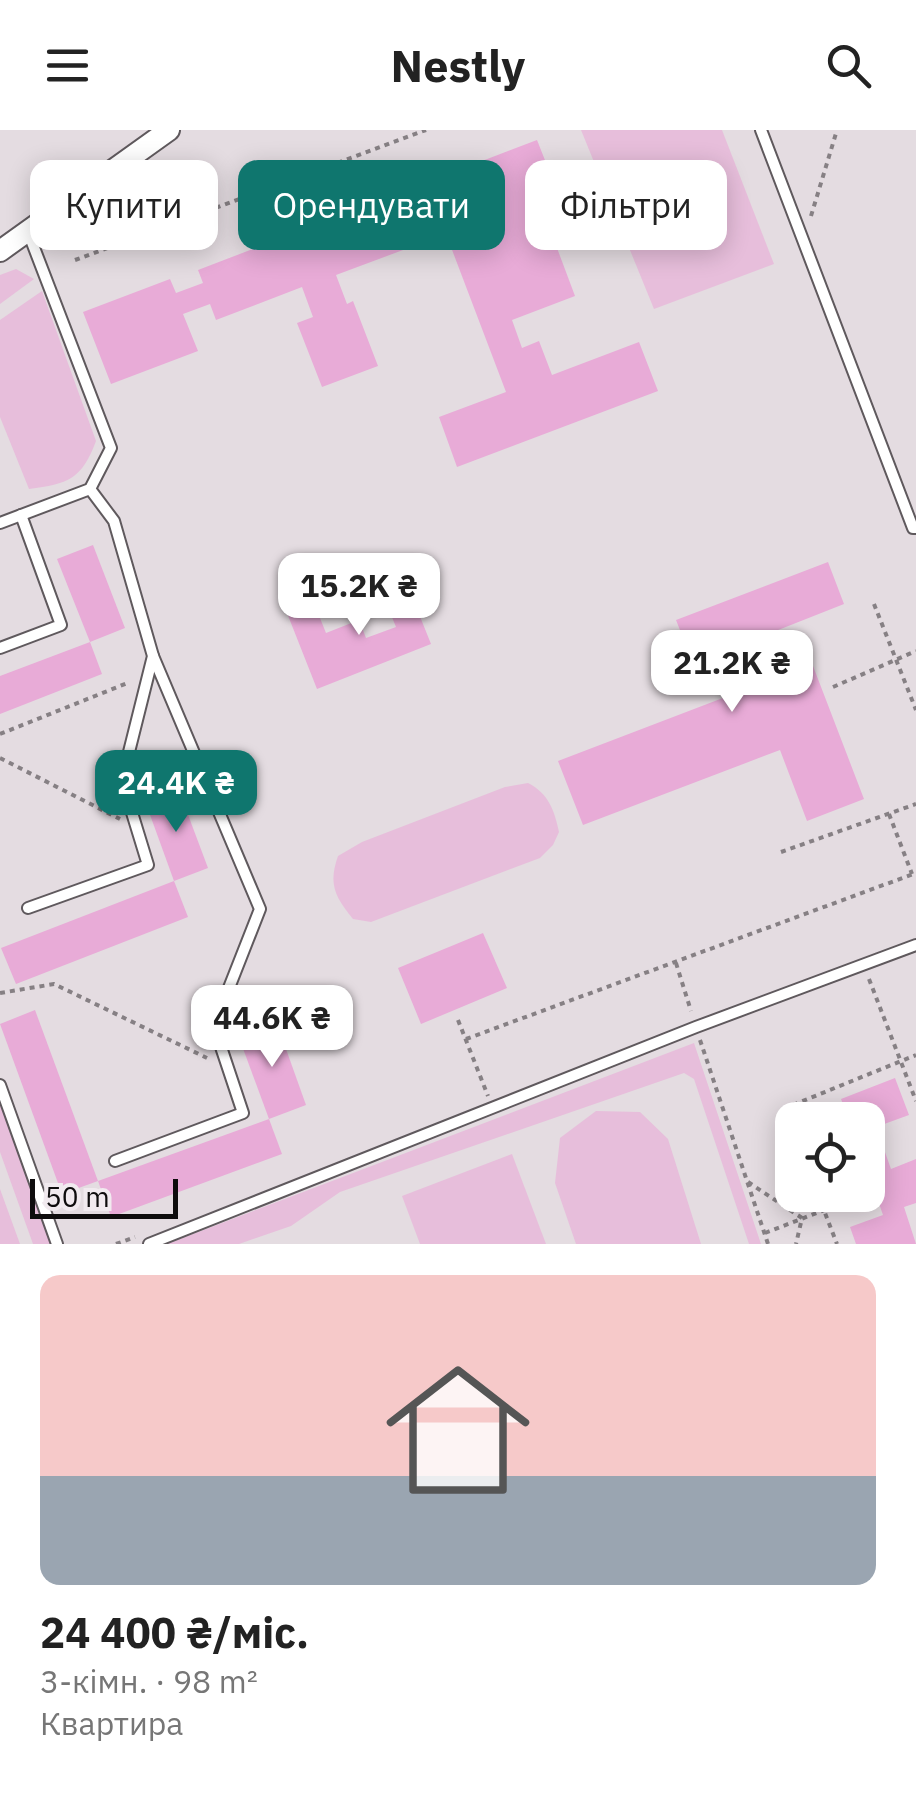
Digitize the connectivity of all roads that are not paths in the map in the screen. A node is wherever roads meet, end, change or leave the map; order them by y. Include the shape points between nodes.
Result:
1 (168, 130) edge
2 (761, 130) edge
3 (28, 232) junction
4 (0, 251) edge
5 (90, 489) junction
6 (21, 515) junction
7 (0, 523) edge
8 (915, 531) edge
9 (0, 648) edge
10 (153, 656) junction
11 (28, 908) dead end
12 (916, 945) edge
13 (0, 1085) edge
14 (115, 1161) dead end
15 (57, 1244) edge
16 (149, 1244) edge

1 - 3 street
2 - 8 lane
3 - 4 street
3 - 5 lane via 111,448
5 - 6 lane
5 - 10 lane via 114,521
6 - 7 lane
6 - 9 lane via 61,625
10 - 11 lane via 122,780 148,864
10 - 14 lane via 260,909 214,1026 242,1113
12 - 16 lane via 695,1024
13 - 15 lane

